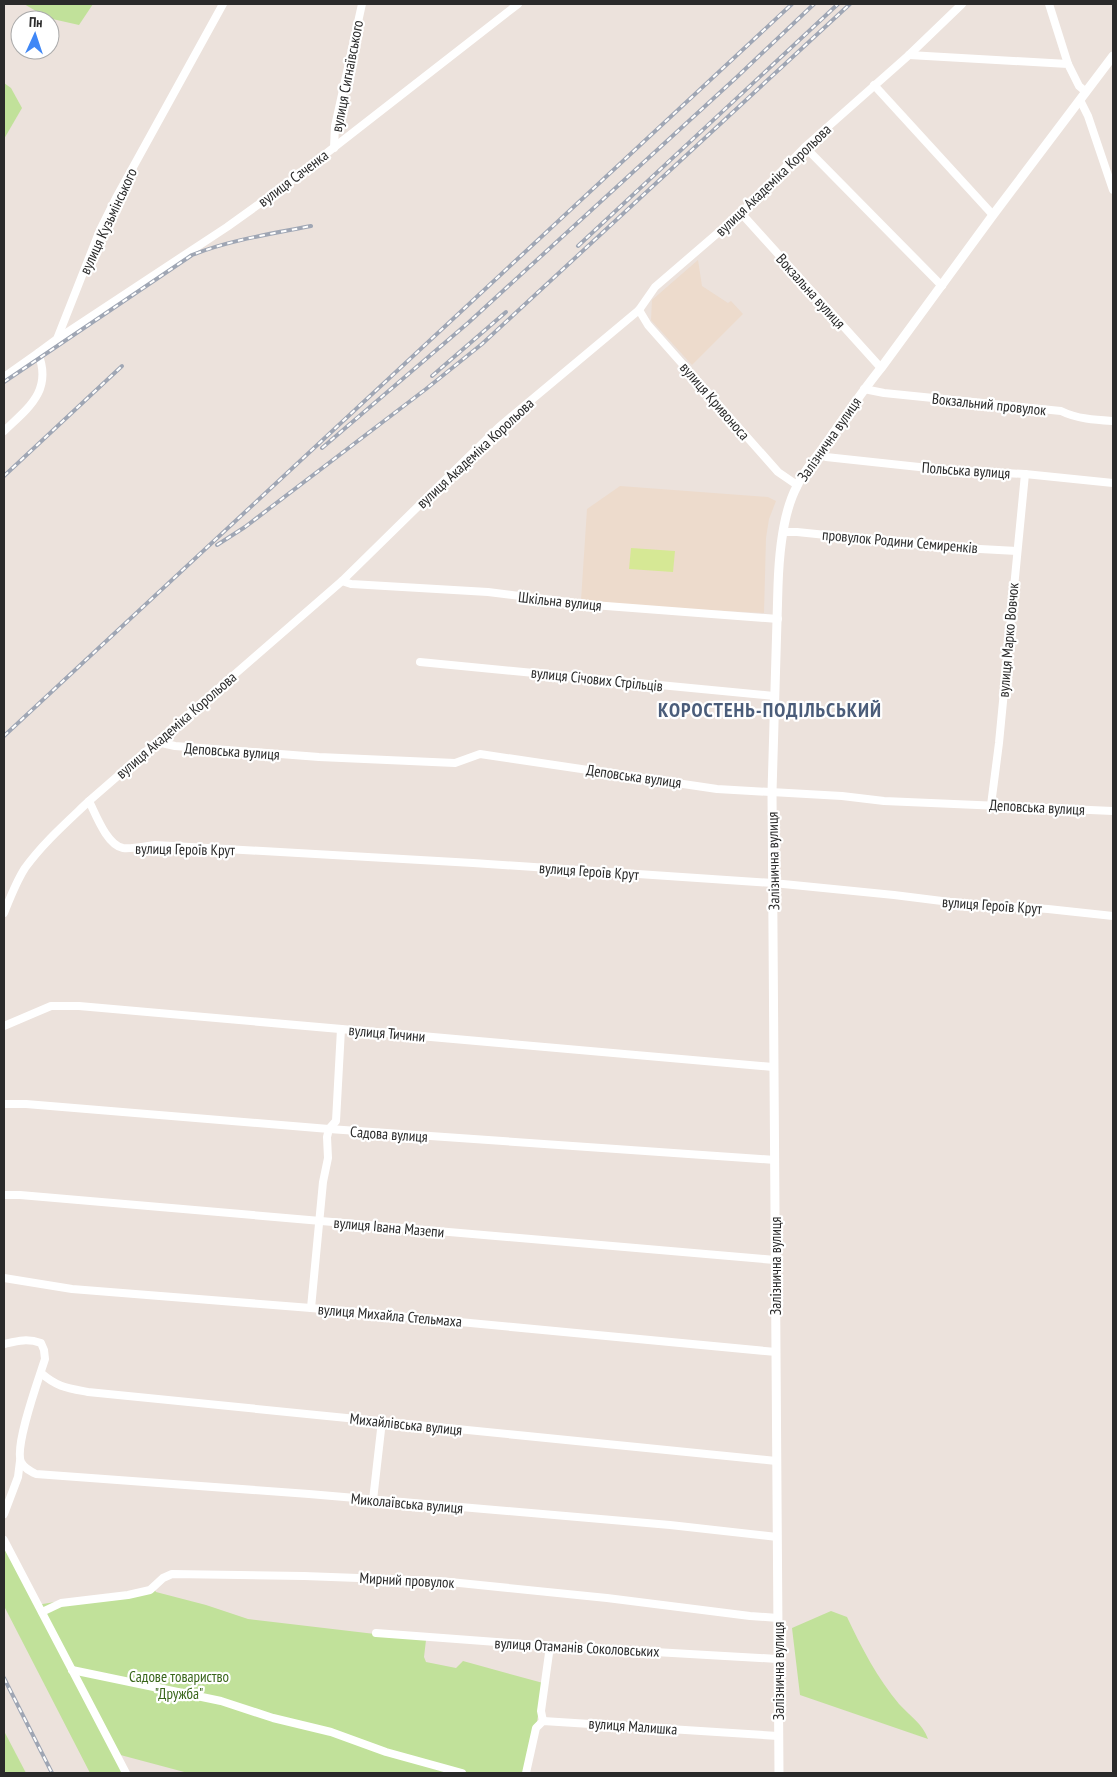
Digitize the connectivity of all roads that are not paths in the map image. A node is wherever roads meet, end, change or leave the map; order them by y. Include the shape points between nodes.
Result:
1 (223, 4) edge
2 (362, 4) edge
3 (518, 4) edge
4 (962, 4) edge
5 (1049, 4) edge
6 (909, 55) junction
7 (1113, 56) edge
8 (1068, 64) junction
9 (874, 85) junction
10 (1083, 96) junction
11 (805, 147) junction
12 (334, 148) junction
13 (1113, 190) edge
14 (741, 213) junction
15 (993, 215) junction
16 (942, 286) junction
17 (639, 310) junction
18 (57, 339) junction
19 (38, 353) junction
20 (881, 368) junction
21 (4, 377) edge
22 (864, 389) junction
23 (1113, 420) edge
24 (4, 431) edge
25 (819, 453) junction
26 (1025, 474) junction
27 (1113, 483) edge
28 (797, 485) junction
29 (784, 532) junction
30 (1017, 551) junction
31 (342, 581) junction
32 (778, 619) junction
33 (420, 662) dead end
34 (774, 696) junction
35 (157, 742) junction
36 (772, 792) junction
37 (89, 801) junction
38 (991, 805) junction
39 (1113, 811) edge
40 (773, 883) junction
41 (4, 913) edge
42 (1113, 916) edge
43 (4, 1026) edge
44 (341, 1029) junction
45 (773, 1068) junction
46 (4, 1104) edge
47 (330, 1129) junction
48 (775, 1160) junction
49 (4, 1195) edge
50 (320, 1220) junction
51 (775, 1260) junction
52 (4, 1278) edge
53 (311, 1308) junction
54 (4, 1344) edge
55 (776, 1352) junction
56 (40, 1373) junction
57 (382, 1421) junction
58 (20, 1461) junction
59 (776, 1461) junction
60 (373, 1500) junction
61 (4, 1514) edge
62 (777, 1537) junction
63 (4, 1540) edge
64 (42, 1612) junction
65 (778, 1618) junction
66 (376, 1633) dead end
67 (550, 1646) junction
68 (778, 1659) junction
69 (72, 1670) junction
70 (543, 1721) junction
71 (778, 1736) junction
72 (126, 1773) edge
73 (462, 1773) edge
74 (526, 1773) edge
75 (779, 1773) edge

1 - 18 street, вулиця Кузьмінського via 100,230
2 - 12 street, вулиця Сигнаївського via 335,126
3 - 12 street, вулиця Саченка
4 - 6 street, вулиця Академіка Корольова
5 - 8 street
6 - 8 street
6 - 9 street, вулиця Академіка Корольова
7 - 10 street, Залізнична вулиця
8 - 10 street
9 - 11 street, вулиця Академіка Корольова
9 - 15 street
10 - 13 street
10 - 15 street, Залізнична вулиця
11 - 14 street, вулиця Академіка Корольова
11 - 16 street
12 - 18 street, вулиця Саченка via 226,227
14 - 17 street, вулиця Академіка Корольова via 655,287
14 - 20 street, Вокзальна вулиця
15 - 16 street, Залізнична вулиця
16 - 20 street, Залізнична вулиця
17 - 28 street, вулиця Кривоноса via 648,325 778,472
17 - 31 street, вулиця Академіка Корольова via 499,427
18 - 19 street
19 - 21 street
19 - 24 street via 42,378 38,395
20 - 22 street, Залізнична вулиця
22 - 23 street, Вокзальний провулок via 1061,411 1090,419
22 - 25 street, Залізнична вулиця
25 - 26 street, Польська вулиця via 826,457 928,468
25 - 28 street, Залізнична вулиця
26 - 27 street, Польська вулиця
26 - 30 street, вулиця Марко Вовчок
28 - 29 street, Залізнична вулиця via 788,508
29 - 30 street, провулок Родини Семиренків
29 - 32 street, Залізнична вулиця via 779,556
30 - 38 street, вулиця Марко Вовчок
31 - 32 street, Шкільна вулиця
31 - 35 street, вулиця Академіка Корольова
32 - 34 street, Залізнична вулиця
33 - 34 street, вулиця Січових Стрільців
34 - 36 street, Залізнична вулиця
35 - 36 street, Деповська вулиця via 319,757 455,763 480,754 717,789
35 - 37 street, вулиця Академіка Корольова
36 - 38 street, Деповська вулиця via 893,802
36 - 40 street, Залізнична вулиця
37 - 40 street, вулиця Героїв Крут via 110,839 116,846 125,848 165,846 473,862
37 - 41 street, вулиця Академіка Корольова via 49,839 25,869
38 - 39 street, Деповська вулиця
40 - 42 street, вулиця Героїв Крут
40 - 45 street, Залізнична вулиця
43 - 44 street, вулиця Тичини via 51,1006 79,1006
44 - 45 street, вулиця Тичини
44 - 47 street via 336,1121
45 - 48 street, Залізнична вулиця
46 - 47 street, Садова вулиця
47 - 48 street, Садова вулиця
47 - 50 street
48 - 51 street, Залізнична вулиця
49 - 50 street, вулиця Івана Мазепи
50 - 51 street, вулиця Івана Мазепи
50 - 53 street
51 - 55 street, Залізнична вулиця
52 - 53 street, вулиця Михайла Стельмаха via 72,1289
53 - 55 street, вулиця Михайла Стельмаха
54 - 56 street via 21,1340 41,1343 45,1359
55 - 59 street, Залізнична вулиця
56 - 57 street, Михайлівська вулиця via 53,1383 88,1392
56 - 58 street via 27,1411
57 - 59 street, Михайлівська вулиця
57 - 60 street
58 - 60 street, Миколаївська вулиця via 27,1470 36,1474
58 - 61 street via 18,1477
59 - 62 street, Залізнична вулиця
60 - 62 street, Миколаївська вулиця
62 - 65 street, Залізнична вулиця
63 - 64 street
64 - 65 street, Мирний провулок via 61,1603 150,1590 172,1574 191,1574 440,1580
64 - 69 street
65 - 68 street, Залізнична вулиця
66 - 67 street, вулиця Отаманів Соколовських
67 - 68 street, вулиця Отаманів Соколовських
67 - 70 street
68 - 71 street, Залізнична вулиця
69 - 72 street
69 - 73 street via 221,1701
70 - 71 street, вулиця Малишка
70 - 74 street via 536,1728
71 - 75 street, Залізнична вулиця

